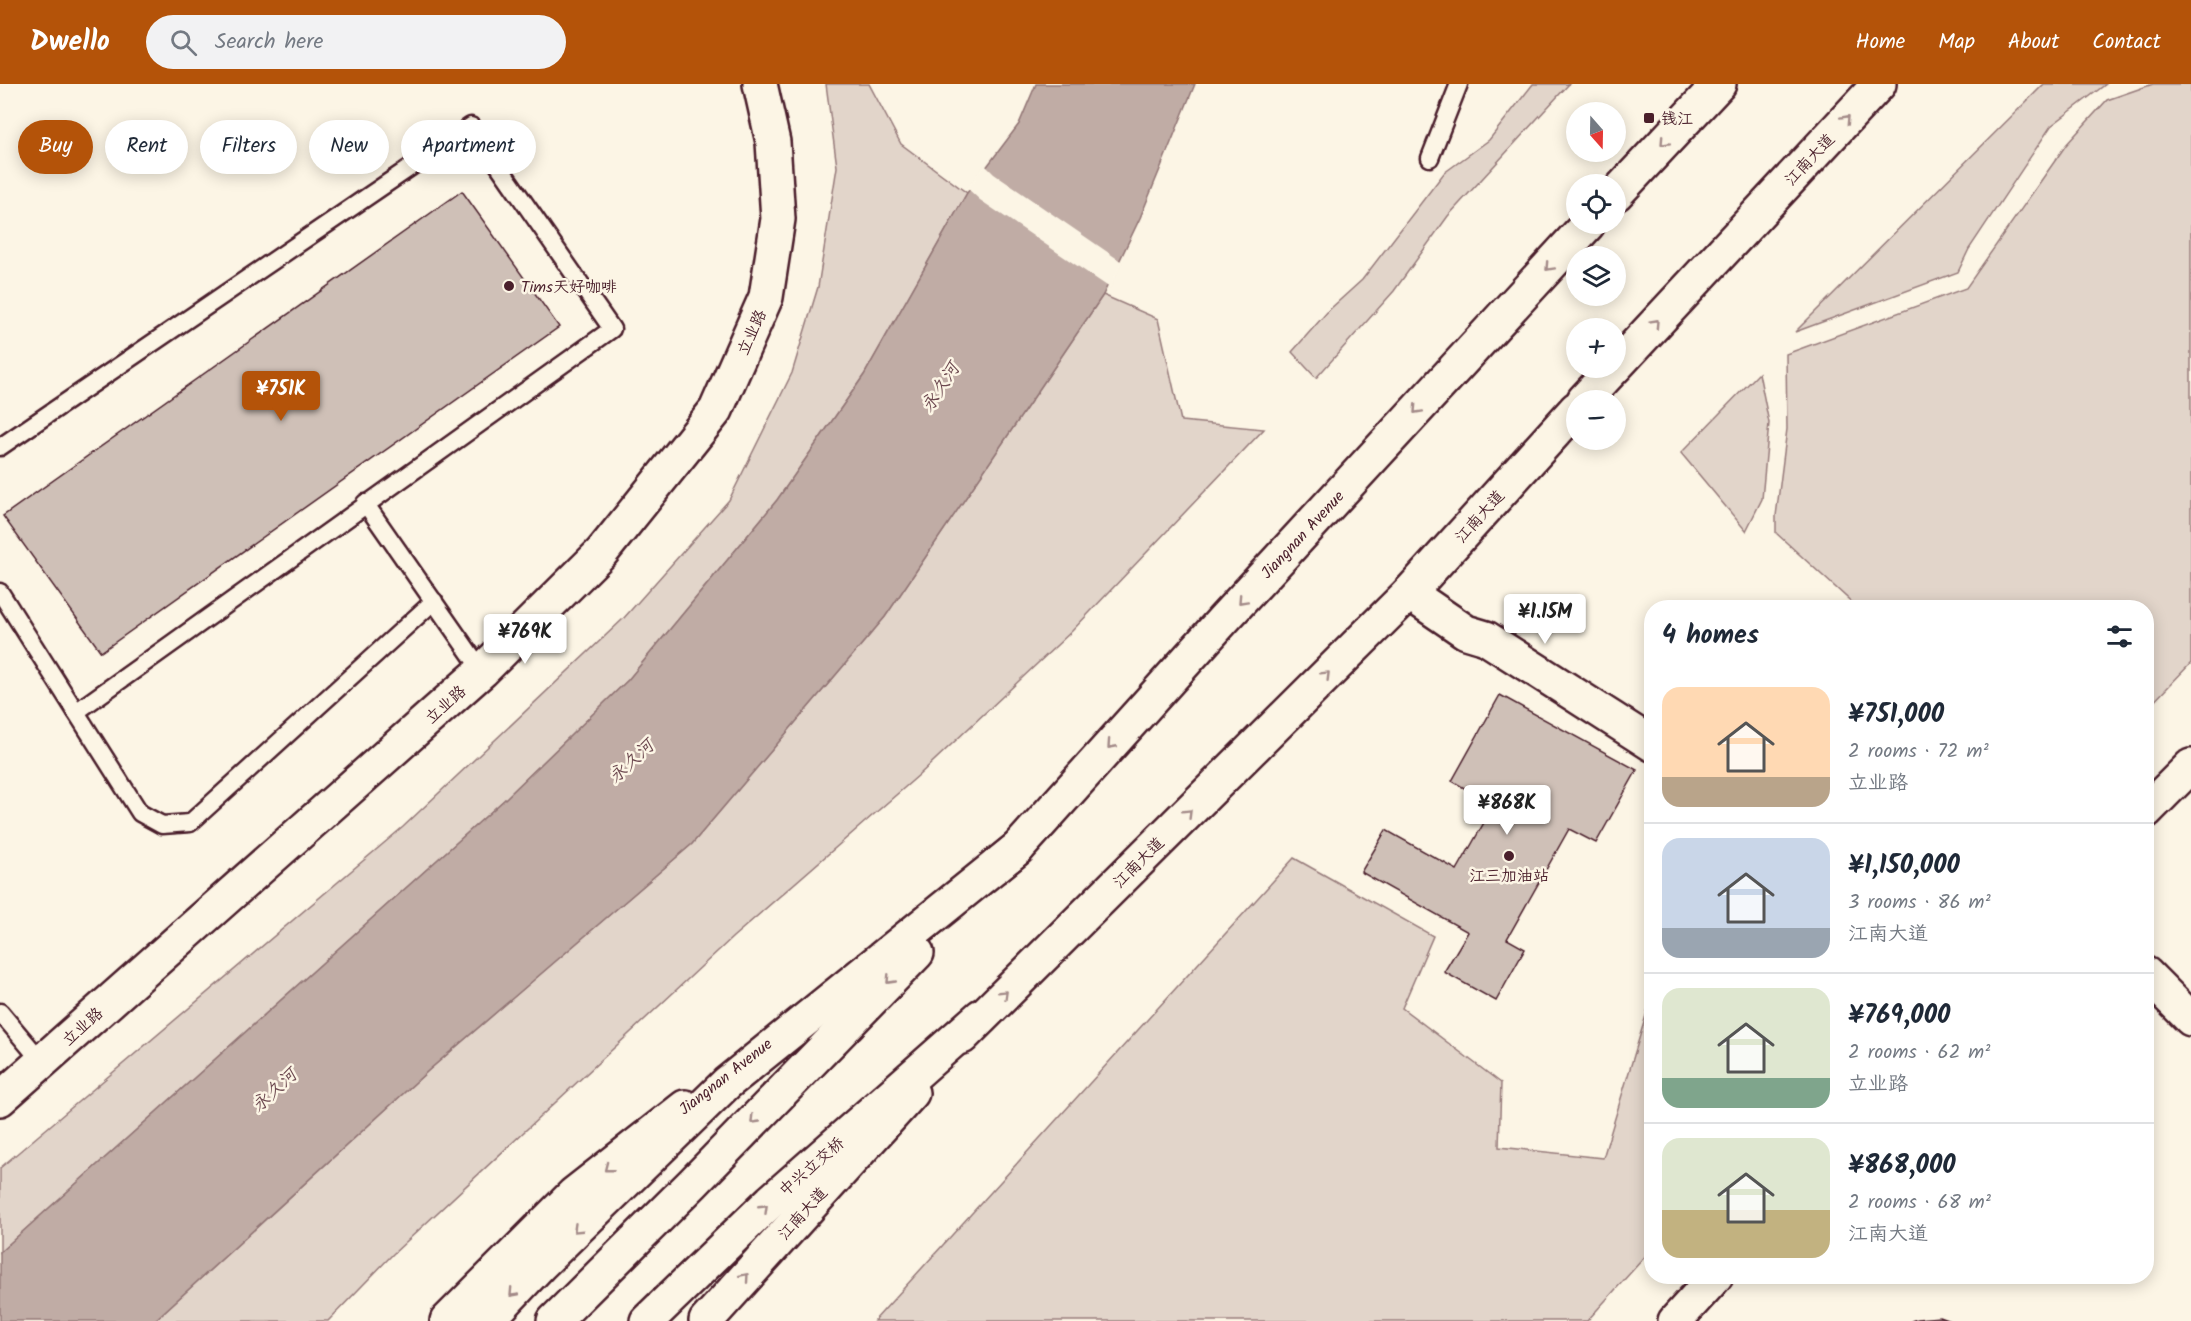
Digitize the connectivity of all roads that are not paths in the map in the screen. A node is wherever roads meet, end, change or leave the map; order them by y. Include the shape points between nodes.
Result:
1 (760, 84) edge
2 (1459, 84) edge
3 (1719, 84) edge
4 (1879, 84) edge
5 (1430, 158) dead end
6 (1626, 183) edge
7 (1579, 234) edge
8 (1626, 355) edge
9 (1605, 378) edge
10 (1593, 390) edge
11 (1566, 420) edge
12 (0, 447) edge
13 (365, 503) junction
14 (0, 592) edge
15 (1409, 593) junction
16 (434, 601) junction
17 (482, 671) junction
18 (76, 712) junction
19 (1644, 739) edge
20 (2191, 766) edge
21 (2154, 803) edge
22 (1018, 848) junction
23 (2154, 982) edge
24 (0, 1012) edge
25 (981, 1016) junction
26 (2191, 1019) edge
27 (42, 1062) junction
28 (0, 1099) edge
29 (1709, 1284) edge
30 (447, 1321) edge
31 (487, 1321) edge
32 (554, 1321) edge
33 (647, 1321) edge
34 (706, 1321) edge
35 (1675, 1321) edge

1 - 17 main road, 立业路 via 773,141 778,219 766,297 716,410 602,552
2 - 5 lane
3 -> 6 main road
8 -> 4 main road, 江南大道
7 -> 22 main road, Jiangnan Avenue
9 - 10 main road, 江南大道
11 - 15 main road, 江南大道
12 - 13 lane via 471,126 612,329
13 - 16 lane
13 - 18 lane
14 - 18 lane
15 - 19 main road via 1466,632 1486,638
25 -> 15 main road, 江南大道
16 - 17 lane
16 - 18 lane via 190,823 162,825 140,813
17 - 27 main road, 立业路
20 - 21 main road
22 -> 30 main road, Jiangnan Avenue via 574,1194
22 -> 31 main road via 727,1083
22 -> 32 main road, Jiangnan Avenue
23 - 26 main road
24 - 27 lane
33 -> 25 main road, 中兴立交桥 via 771,1202
34 -> 25 main road, 江南大道
27 - 28 main road, 立业路
29 - 35 main road

